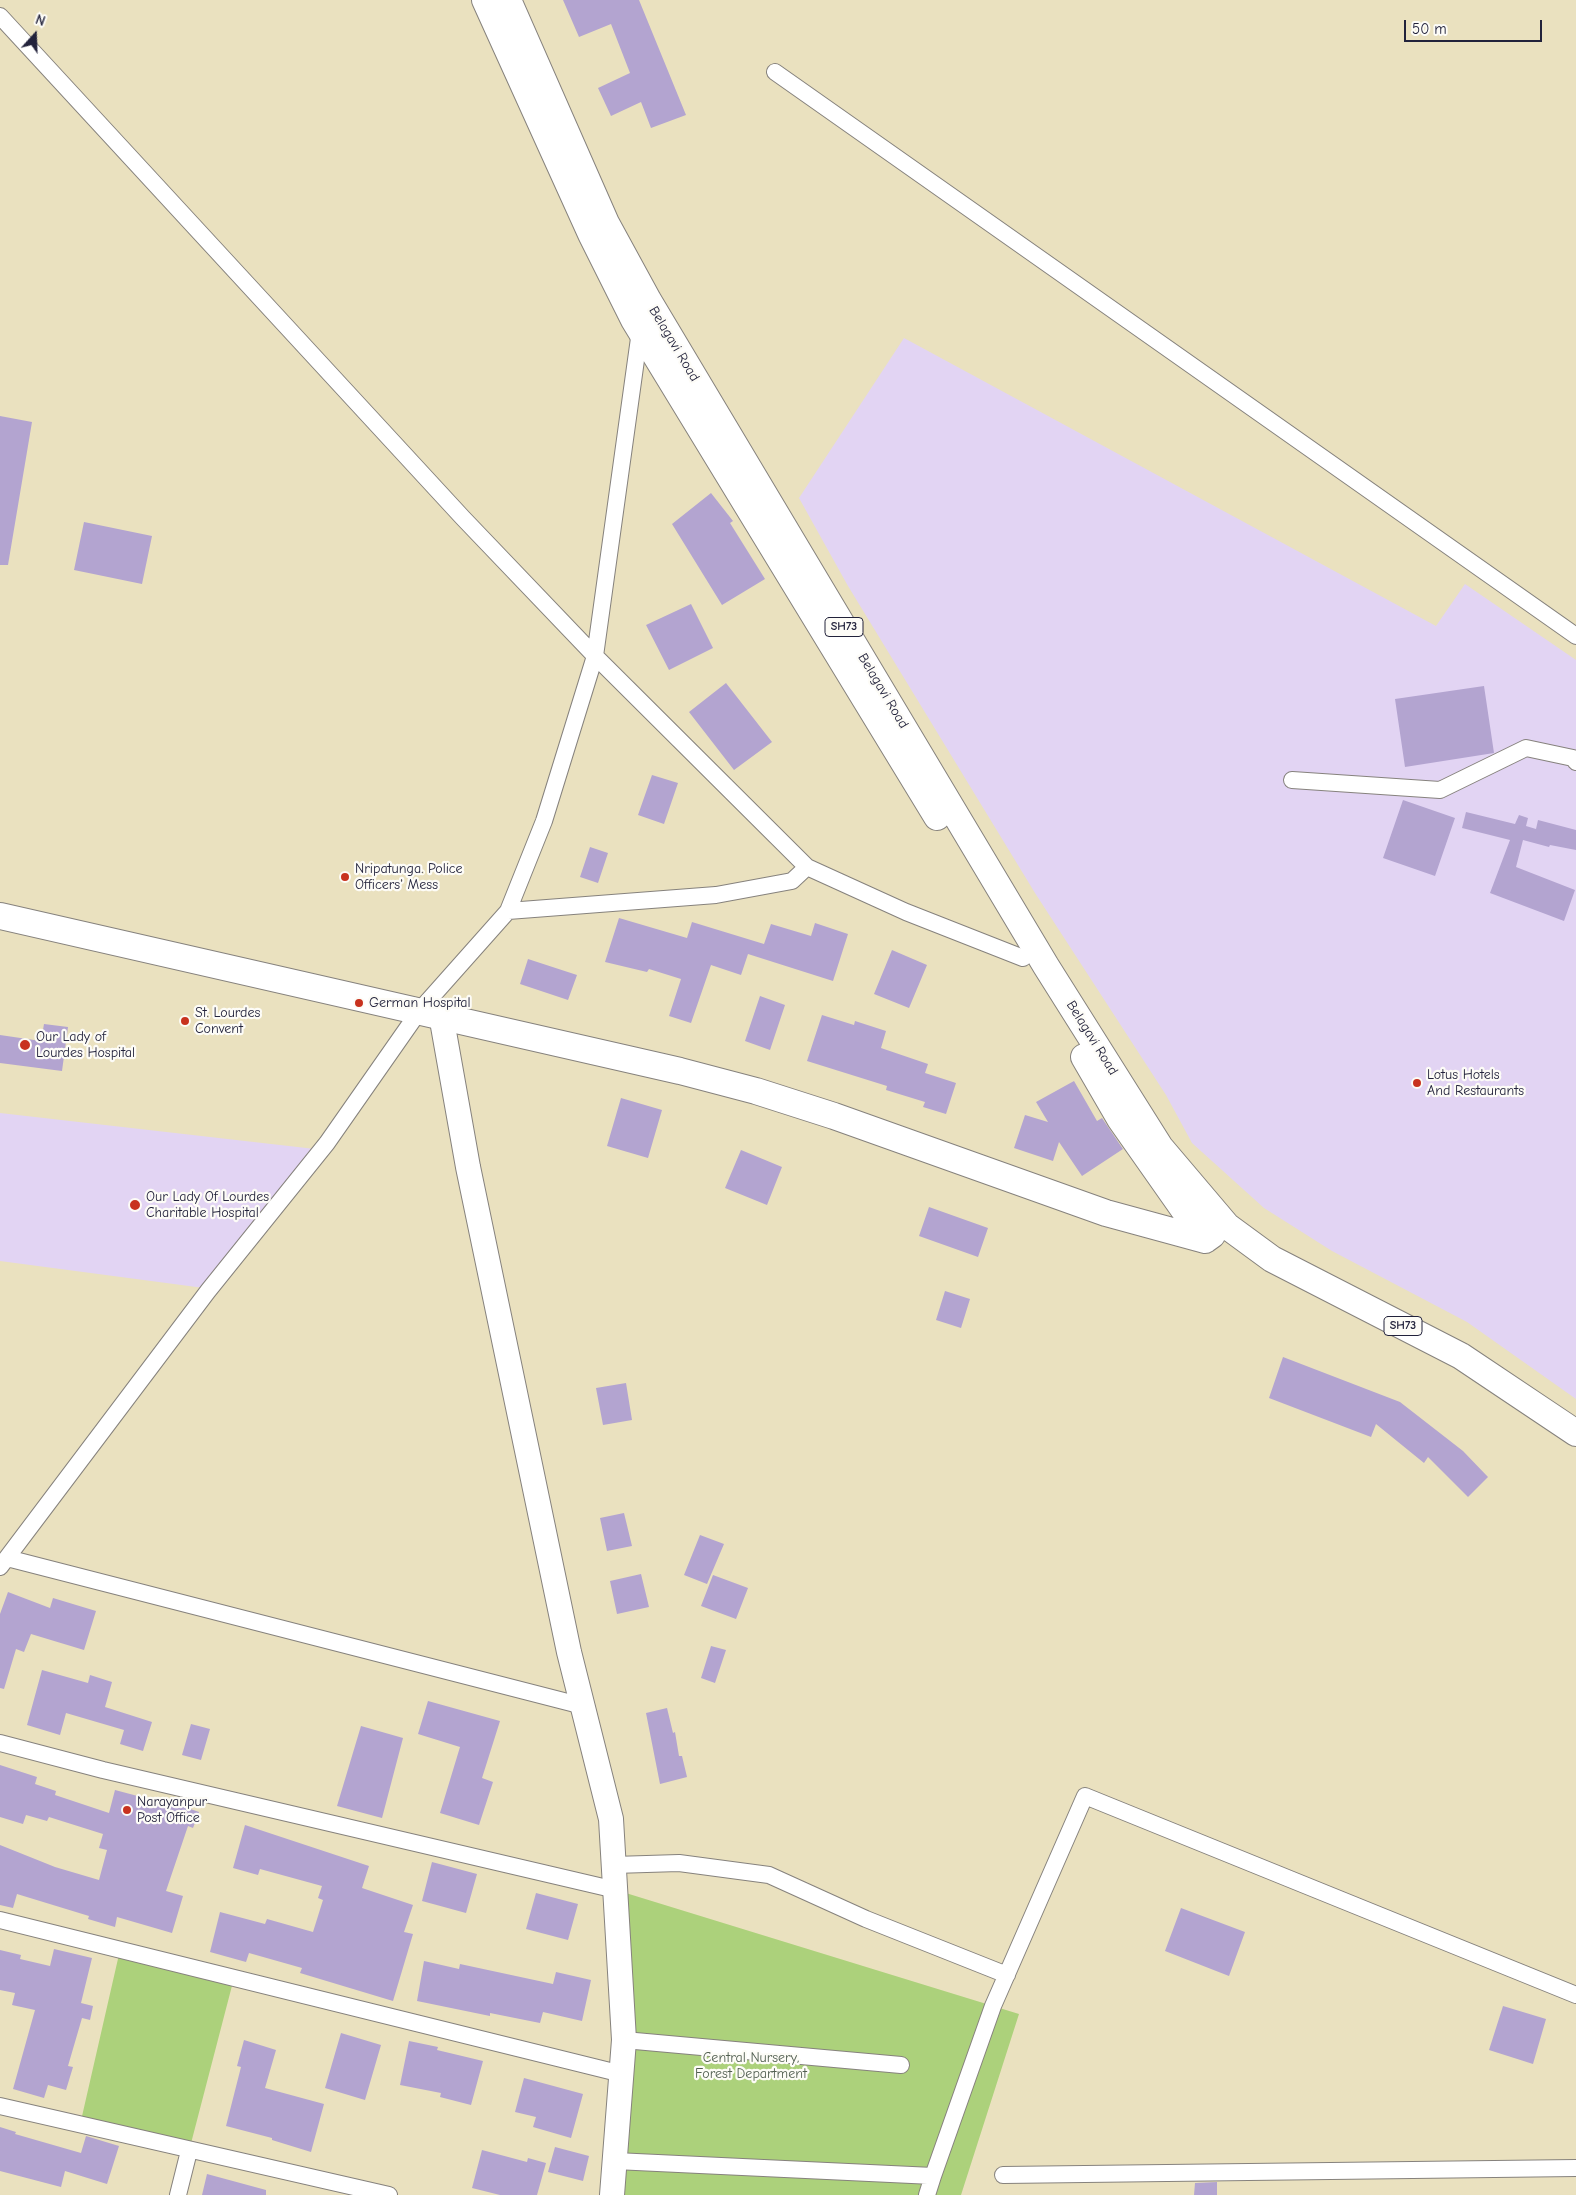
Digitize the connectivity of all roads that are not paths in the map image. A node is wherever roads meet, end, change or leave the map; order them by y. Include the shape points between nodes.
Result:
1 (485, 0) edge
2 (508, 0) edge
3 (0, 16) edge
4 (775, 72) dead end
5 (640, 331) junction
6 (1576, 636) edge
7 (595, 656) junction
8 (1576, 762) edge
9 (1292, 780) dead end
10 (807, 866) junction
11 (508, 911) junction
12 (0, 916) edge
13 (1023, 958) junction
14 (431, 1012) junction
15 (1228, 1226) junction
16 (1205, 1240) junction
17 (1576, 1433) edge
18 (3, 1562) edge
19 (582, 1706) junction
20 (0, 1743) edge
21 (614, 1865) junction
22 (616, 1890) junction
23 (0, 1920) edge
24 (1007, 1975) junction
25 (1576, 1995) edge
26 (624, 2040) junction
27 (901, 2065) dead end
28 (622, 2074) junction
29 (0, 2106) edge
30 (190, 2151) junction
31 (615, 2161) junction
32 (1576, 2168) edge
33 (1003, 2175) dead end
34 (933, 2176) junction
35 (178, 2195) edge
36 (389, 2195) edge
37 (612, 2195) edge
38 (927, 2195) edge

1 - 5 main road via 591,234
2 - 15 main road, Belagavi Road / SH73 via 606,223 648,300 1046,966 1160,1147
3 - 7 street via 456,511
4 - 6 street
5 - 7 street
5 - 13 main road
7 - 10 street
7 - 11 street via 544,821
8 - 9 street via 1574,758 1526,748 1440,790
10 - 11 street via 792,881 716,895
10 - 13 street via 906,912
11 - 14 street
12 - 14 main road
13 - 16 main road via 1120,1118
14 - 16 main road via 756,1091 1106,1213
14 - 18 street via 208,1291
14 - 19 street via 468,1167
15 - 16 main road
15 - 17 main road, SH73 via 1272,1259 1462,1356
18 - 19 street
19 - 21 street via 612,1819
20 - 22 street
21 - 22 street
21 - 24 street via 678,1864 769,1875
22 - 26 street
23 - 28 street
24 - 25 street via 1085,1796
24 - 34 street
26 - 27 street
26 - 28 street
28 - 31 street
29 - 30 street
30 - 35 street
30 - 36 street
31 - 34 street
31 - 37 street
32 - 33 street
34 - 38 street

